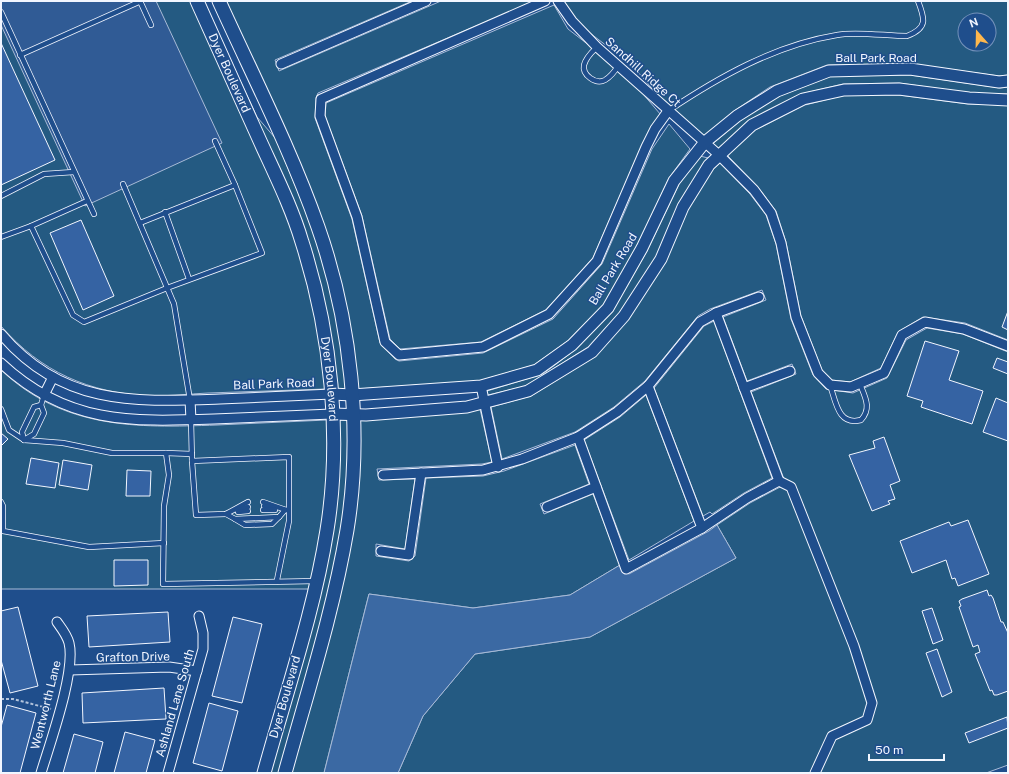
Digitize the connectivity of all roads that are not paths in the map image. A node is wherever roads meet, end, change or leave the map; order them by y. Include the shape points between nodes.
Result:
1 (140, 1) edge
2 (197, 1) edge
3 (210, 1) edge
4 (219, 1) edge
5 (426, 1) edge
6 (545, 1) edge
7 (558, 1) edge
8 (918, 1) edge
9 (1, 12) edge
10 (150, 25) dead end
11 (597, 47) junction
12 (20, 55) junction
13 (281, 64) dead end
14 (618, 66) junction
15 (1008, 81) edge
16 (1008, 100) edge
17 (668, 111) junction
18 (280, 136) junction
19 (215, 141) dead end
20 (705, 142) junction
21 (720, 155) junction
22 (74, 172) junction
23 (123, 184) dead end
24 (235, 185) junction
25 (1, 196) edge
26 (87, 201) junction
27 (165, 212) junction
28 (94, 214) dead end
29 (140, 223) junction
30 (31, 226) junction
31 (1, 237) edge
32 (190, 279) junction
33 (167, 288) junction
34 (759, 297) dead end
35 (716, 313) junction
36 (1, 334) edge
37 (1008, 346) edge
38 (1, 363) edge
39 (790, 371) dead end
40 (53, 378) junction
41 (860, 384) junction
42 (830, 385) junction
43 (481, 386) junction
44 (648, 386) junction
45 (744, 388) junction
46 (332, 394) junction
47 (44, 395) junction
48 (352, 395) junction
49 (190, 400) junction
50 (484, 402) junction
51 (41, 404) junction
52 (1, 409) edge
53 (332, 414) junction
54 (353, 414) junction
55 (191, 420) junction
56 (578, 437) junction
57 (24, 440) junction
58 (166, 453) junction
59 (192, 454) junction
60 (192, 461) junction
61 (498, 467) junction
62 (421, 473) junction
63 (383, 475) dead end
64 (779, 481) junction
65 (596, 487) junction
66 (1, 502) edge
67 (547, 507) dead end
68 (287, 510) junction
69 (226, 514) junction
70 (702, 528) junction
71 (164, 543) junction
72 (381, 551) dead end
73 (277, 580) junction
74 (317, 581) junction
75 (199, 616) dead end
76 (57, 622) dead end
77 (70, 670) junction
78 (197, 671) junction
79 (41, 773) edge
80 (168, 773) edge
81 (264, 773) edge
82 (285, 773) edge
83 (815, 773) edge

1 - 10 lane
1 - 12 lane
2 - 46 main road, Dyer Boulevard via 302,240 327,344
3 - 18 main road via 261,115
4 - 18 main road, Dyer Boulevard
5 - 13 street
6 - 17 street via 321,99 320,116 357,217 385,342 398,355 483,347 549,314 597,261 646,147
7 - 11 street, Sandhill Ridge Ct via 572,21
8 - 17 lane via 923,24 916,32 907,36 838,34 798,44 762,58 716,81
9 - 12 lane
11 - 14 street, Sandhill Ridge Ct
11 - 14 lane via 587,58 584,66 592,80 606,80
12 - 22 lane
14 - 17 street, Sandhill Ridge Ct
15 - 20 street, Ball Park Road via 999,82 910,69 830,70 777,91 737,116
16 - 21 street via 899,89 844,90 803,99 752,125
17 - 20 street, Sandhill Ridge Ct
18 - 48 main road, Dyer Boulevard via 318,227 334,280 345,328
19 - 24 lane
20 - 21 street, Sandhill Ridge Ct
20 - 43 street, Ball Park Road via 674,181 642,248 608,308 572,345 537,370
21 - 42 street, Sandhill Ridge Ct via 754,190 771,213 781,243 796,317 818,373
21 - 50 street via 709,165 683,207 661,259 624,316 592,352 528,391
22 - 25 lane via 44,174
22 - 26 lane
23 - 29 lane
24 - 27 lane
24 - 32 lane via 262,253
26 - 28 lane
26 - 30 lane
27 - 29 lane
27 - 32 lane
29 - 33 lane
30 - 31 lane
30 - 33 lane via 73,315 84,322
32 - 33 lane
33 - 49 lane via 174,304
34 - 35 street
35 - 44 street via 700,322
35 - 45 street
36 - 40 street, Ball Park Road via 32,363
37 - 41 street via 964,329 925,322 902,335 884,373
38 - 47 street
39 - 45 street
40 - 47 street
40 - 49 street, Ball Park Road via 84,391 118,399
41 - 42 street via 851,387
41 - 42 lane via 867,410 861,420 853,422 846,421 841,416
43 - 48 street, Ball Park Road
43 - 50 street
44 - 56 street via 617,412
44 - 70 street
45 - 64 street
46 - 48 street, Ball Park Road
46 - 49 street, Ball Park Road
46 - 53 main road, Dyer Boulevard
47 - 51 lane
47 - 55 street via 77,409 117,419
48 - 54 main road, Dyer Boulevard
49 - 55 street
50 - 54 street via 467,407
50 - 61 street
51 - 57 lane via 34,407 22,432
51 - 57 lane via 44,413 34,434
52 - 57 lane via 8,430
53 - 54 street
53 - 55 street
53 - 74 main road, Dyer Boulevard via 332,480 327,529
54 - 82 main road, Dyer Boulevard via 352,472 347,528 335,594
55 - 59 lane
56 - 61 street
56 - 65 street
57 - 58 lane via 62,443 112,453
58 - 59 lane
58 - 71 lane via 169,475 164,506
59 - 60 lane
60 - 68 lane via 289,456
60 - 69 lane via 196,515
61 - 62 street
62 - 63 street
62 - 72 street via 410,555
64 - 70 street via 747,498
64 - 83 street via 791,487 804,516 854,646 872,703 868,720 832,736 825,746
65 - 67 street
65 - 70 street via 626,569
66 - 71 lane via 3,531 89,547
68 - 68 lane via 264,506
68 - 69 lane via 279,517 235,519
68 - 73 lane via 289,521
69 - 69 lane via 248,507
71 - 73 lane via 163,584
73 - 74 lane
74 - 81 main road, Dyer Boulevard
75 - 78 street, Ashland Lane South via 204,641
76 - 77 street, Wentworth Lane via 69,644
77 - 78 street, Grafton Drive via 169,667
77 - 79 street, Wentworth Lane
78 - 80 street, Ashland Lane South

